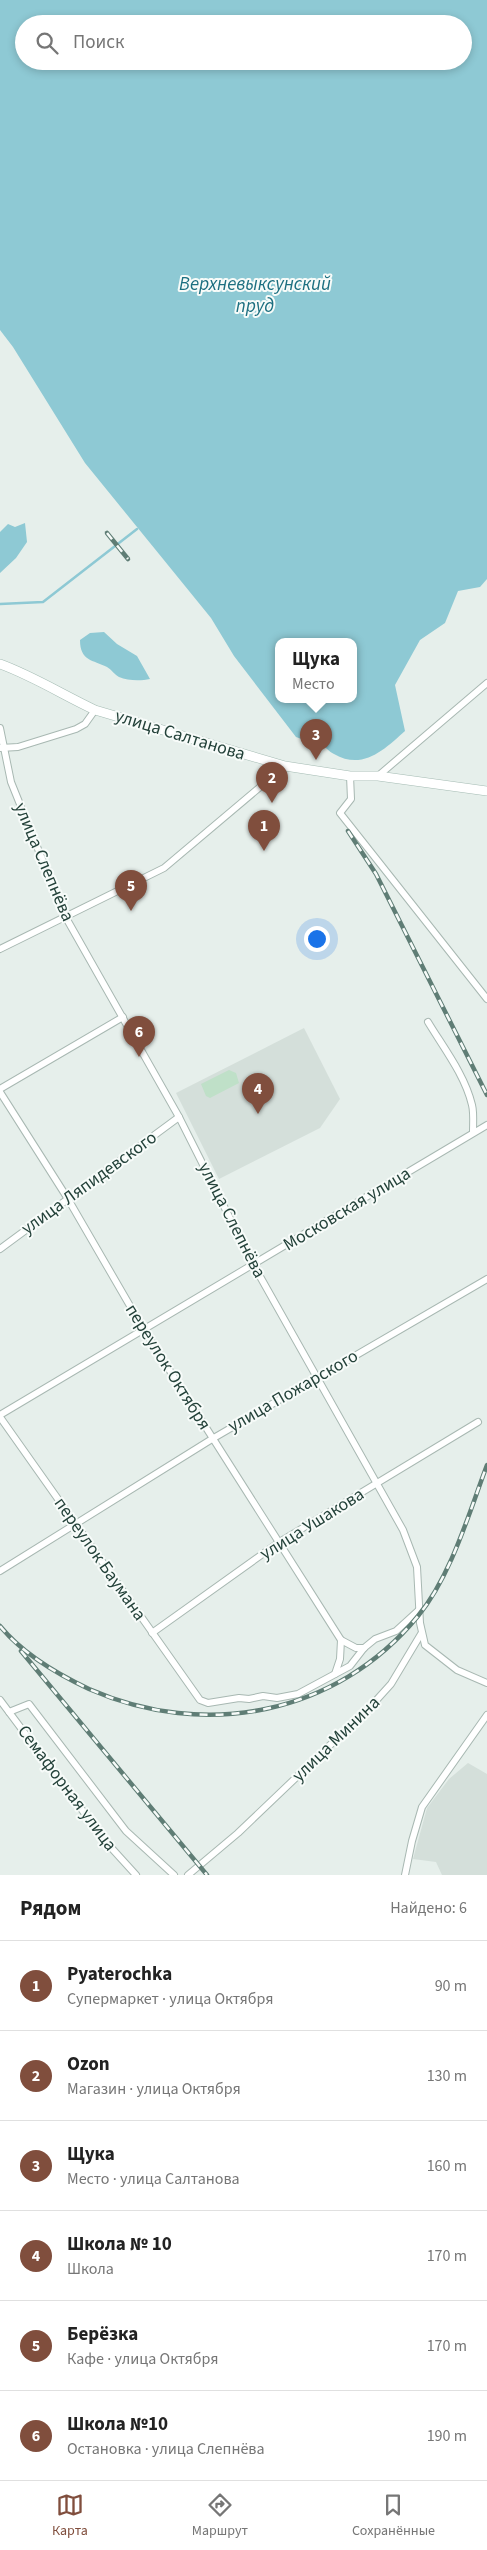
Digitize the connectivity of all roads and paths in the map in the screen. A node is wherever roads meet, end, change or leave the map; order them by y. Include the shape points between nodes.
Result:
1 (0, 664) edge
2 (487, 683) edge
3 (95, 710) junction
4 (0, 728) edge
5 (1, 747) edge
6 (285, 766) junction
7 (350, 776) junction
8 (378, 776) junction
9 (487, 791) edge
10 (65, 916) junction
11 (0, 949) edge
12 (487, 999) edge
13 (123, 1017) junction
14 (428, 1022) dead end
15 (0, 1090) edge
16 (179, 1117) junction
17 (487, 1126) edge
18 (473, 1132) junction
19 (68, 1199) junction
20 (0, 1249) edge
21 (253, 1264) junction
22 (487, 1279) edge
23 (144, 1330) junction
24 (316, 1376) junction
25 (0, 1416) edge
26 (478, 1422) dead end
27 (212, 1438) junction
28 (377, 1483) junction
29 (76, 1525) junction
30 (278, 1543) junction
31 (0, 1571) edge
32 (419, 1610) junction
33 (152, 1633) junction
34 (421, 1634) junction
35 (341, 1640) junction
36 (364, 1648) junction
37 (335, 1674) junction
38 (487, 1684) edge
39 (0, 1700) edge
40 (9, 1712) junction
41 (487, 1715) edge
42 (136, 1875) edge
43 (174, 1875) edge
44 (188, 1875) edge
45 (405, 1875) edge

1 - 3 main road, улица Салтанова
2 - 8 street
3 - 5 street via 85,724 76,729 18,747
3 - 6 main road, улица Салтанова
4 - 5 street, улица Слепнёва
5 - 10 street, улица Слепнёва via 24,819
6 - 7 main road, улица Салтанова
6 - 10 street via 164,868
7 - 8 main road, улица Салтанова
7 - 12 street via 351,799 340,813
8 - 9 main road, улица Салтанова
10 - 11 street
10 - 13 street, улица Слепнёва
13 - 15 street
13 - 16 street, улица Слепнёва
14 - 18 street via 463,1080 472,1107
15 - 19 street, переулок Октября
16 - 19 street, улица Ляпидевского
16 - 21 street, улица Слепнёва
17 - 18 street, Московская улица
18 - 21 street, Московская улица via 303,1237
19 - 20 street, улица Ляпидевского
19 - 23 street, переулок Октября
21 - 23 street, Московская улица
21 - 24 street, улица Слепнёва
22 - 24 street, улица Пожарского
23 - 25 street, Московская улица
23 - 27 street, переулок Октября
24 - 27 street, улица Пожарского
24 - 28 street, улица Слепнёва
25 - 29 street, переулок Баумана
26 - 28 street, улица Ушакова
27 - 29 street, улица Пожарского
27 - 30 street, переулок Октября
28 - 30 street, улица Ушакова
28 - 32 street, улица Слепнёва via 412,1550 419,1579
29 - 31 street, улица Пожарского
29 - 33 street, переулок Баумана
30 - 33 street, улица Ушакова
30 - 35 street, переулок Октября
32 - 34 street, улица Слепнёва
32 - 36 street via 396,1631 375,1639
33 - 37 street, переулок Баумана via 200,1700 208,1703 298,1694
34 - 38 street via 425,1645 444,1661
34 - 44 street, улица Минина via 390,1684 372,1705 238,1833
35 - 36 street via 356,1648
35 - 37 street
36 - 37 street via 350,1666
39 - 40 street, Семафорная улица
40 - 42 street, Семафорная улица via 106,1842
40 - 43 street via 29,1704 126,1831
41 - 45 street via 422,1807

